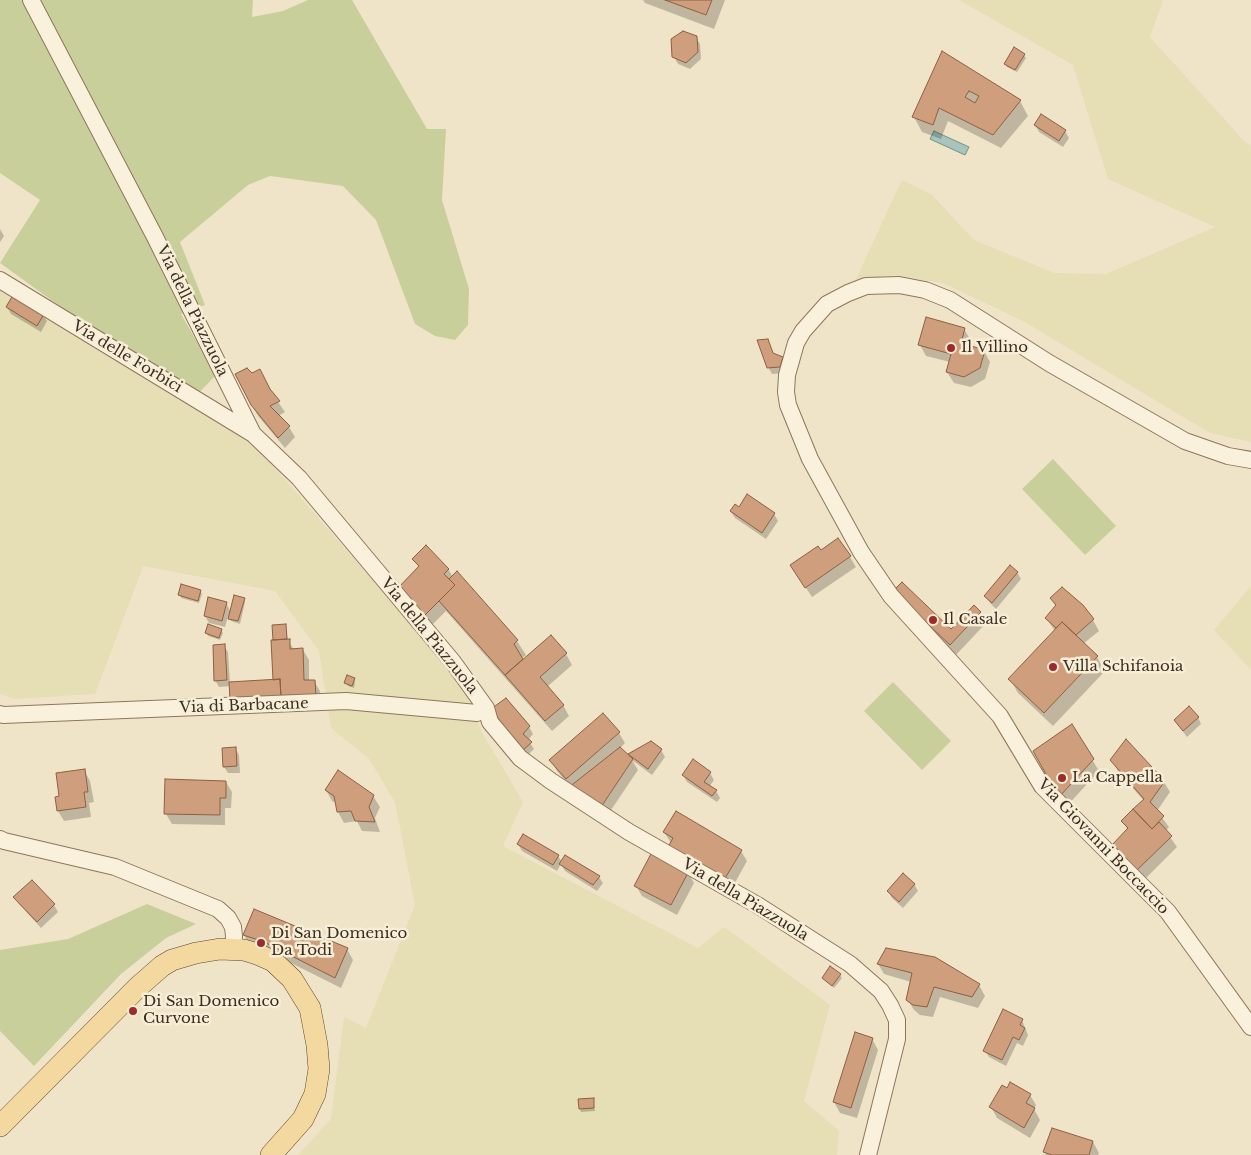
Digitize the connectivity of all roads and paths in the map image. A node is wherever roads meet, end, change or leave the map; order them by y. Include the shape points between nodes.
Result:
1 (31, 0) edge
2 (0, 280) edge
3 (253, 434) junction
4 (1251, 460) edge
5 (486, 708) junction
6 (0, 714) edge
7 (0, 839) edge
8 (233, 950) junction
9 (1251, 1027) edge
10 (0, 1126) edge
11 (270, 1155) edge
12 (868, 1155) edge

1 - 3 street, Via della Piazzuola via 154,234
2 - 3 street, Via delle Forbici
3 - 5 street, Via della Piazzuola via 299,478 453,662
4 - 9 street, Via Giovanni Boccaccio via 1228,456 1185,441 1049,363 950,300 925,290 899,285 866,286 827,304 796,343 787,375 788,405 810,459 861,552 891,596 1000,716 1042,786 1168,912
5 - 6 street, Via di Barbacane via 477,713 346,701
5 - 12 street, Via della Piazzuola via 490,722 520,758 551,781 629,832 768,911 850,964 881,991 896,1020 897,1039
7 - 8 street via 114,867 218,909 233,927
8 - 10 main road via 196,953 162,966
8 - 11 main road via 266,957 287,973 310,1008 314,1025 319,1069 315,1094 303,1119

